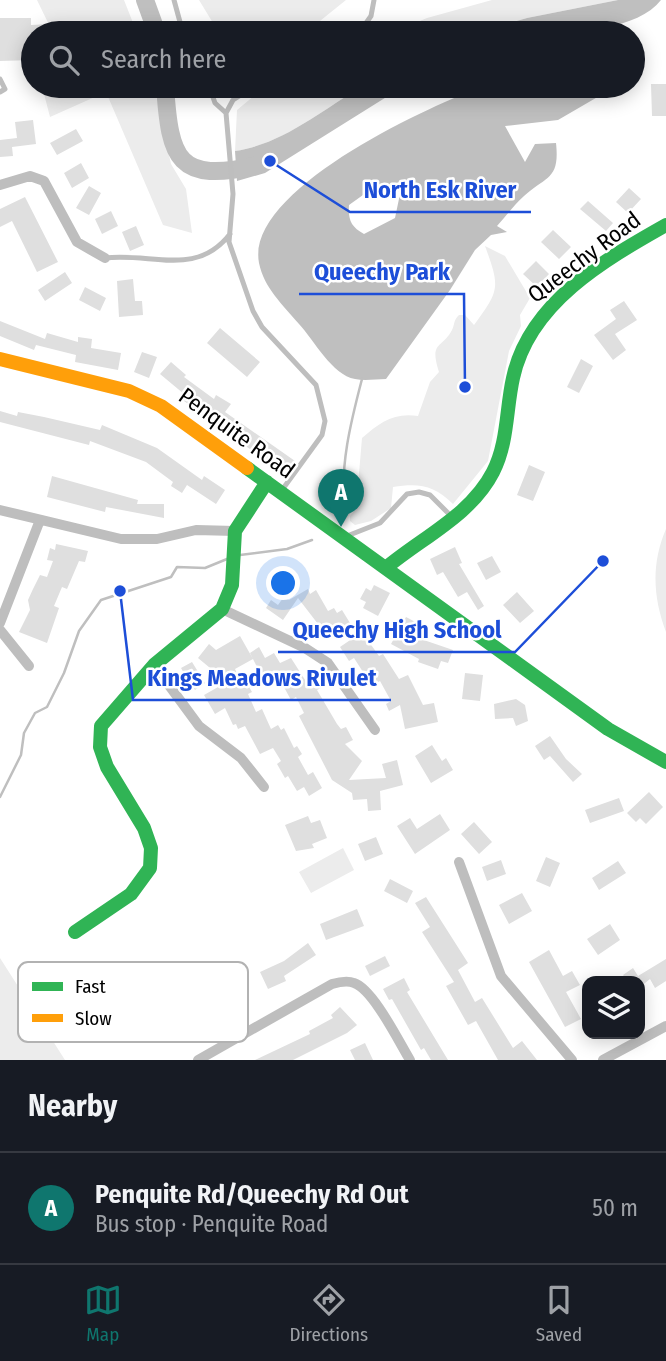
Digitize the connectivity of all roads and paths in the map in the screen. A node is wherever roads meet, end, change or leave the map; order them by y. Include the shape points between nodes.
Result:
1 (174, 0) edge
2 (374, 0) edge
3 (180, 21) edge
4 (367, 21) edge
5 (0, 79) edge
6 (0, 92) edge
7 (213, 98) edge
8 (236, 98) edge
9 (226, 113) junction
10 (0, 185) edge
11 (666, 225) edge
12 (230, 234) junction
13 (105, 258) joint
14 (0, 359) edge
15 (267, 482) junction
16 (281, 492) junction
17 (0, 510) edge
18 (453, 518) junction
19 (40, 520) junction
20 (235, 531) junction
21 (344, 537) junction
22 (387, 567) junction
23 (222, 609) junction
24 (0, 623) edge
25 (0, 630) edge
26 (154, 665) junction
27 (29, 666) dead end
28 (375, 730) dead end
29 (666, 762) edge
30 (264, 787) dead end
31 (459, 862) dead end
32 (75, 932) dead end
33 (666, 1026) edge
34 (248, 1032) edge
35 (230, 1042) edge
36 (198, 1060) edge
37 (410, 1060) edge
38 (572, 1060) edge
39 (603, 1060) edge

1 - 3 lane
2 - 4 lane
5 - 6 lane via 5,89
7 - 9 lane
8 - 9 lane
9 - 12 lane via 233,194
10 - 13 street via 30,176 44,181 77,242
11 - 18 street, Queechy Road via 594,274 537,321 520,352 496,466 485,485
12 - 13 lane via 221,246 197,259
12 - 16 lane via 253,312 316,385 324,411 322,435
14 - 15 street, Penquite Road via 146,397
15 - 16 street, Penquite Road
15 - 20 street
16 - 21 street, Penquite Road
17 - 19 street
18 - 21 lane via 437,500 419,492 402,497 380,523
18 - 22 street, Queechy Road
19 - 20 street via 121,539 157,539 196,530
19 - 24 street
20 - 23 street via 232,585
21 - 22 street, Penquite Road
22 - 29 street, Penquite Road via 608,729
23 - 26 street
23 - 28 street via 328,663
25 - 27 street
26 - 30 street via 199,726 241,758
26 - 32 street via 111,712 98,737 101,759 147,836 149,870 138,888
31 - 38 street via 501,976
33 - 39 street
34 - 37 street via 342,982 362,987
35 - 36 street

